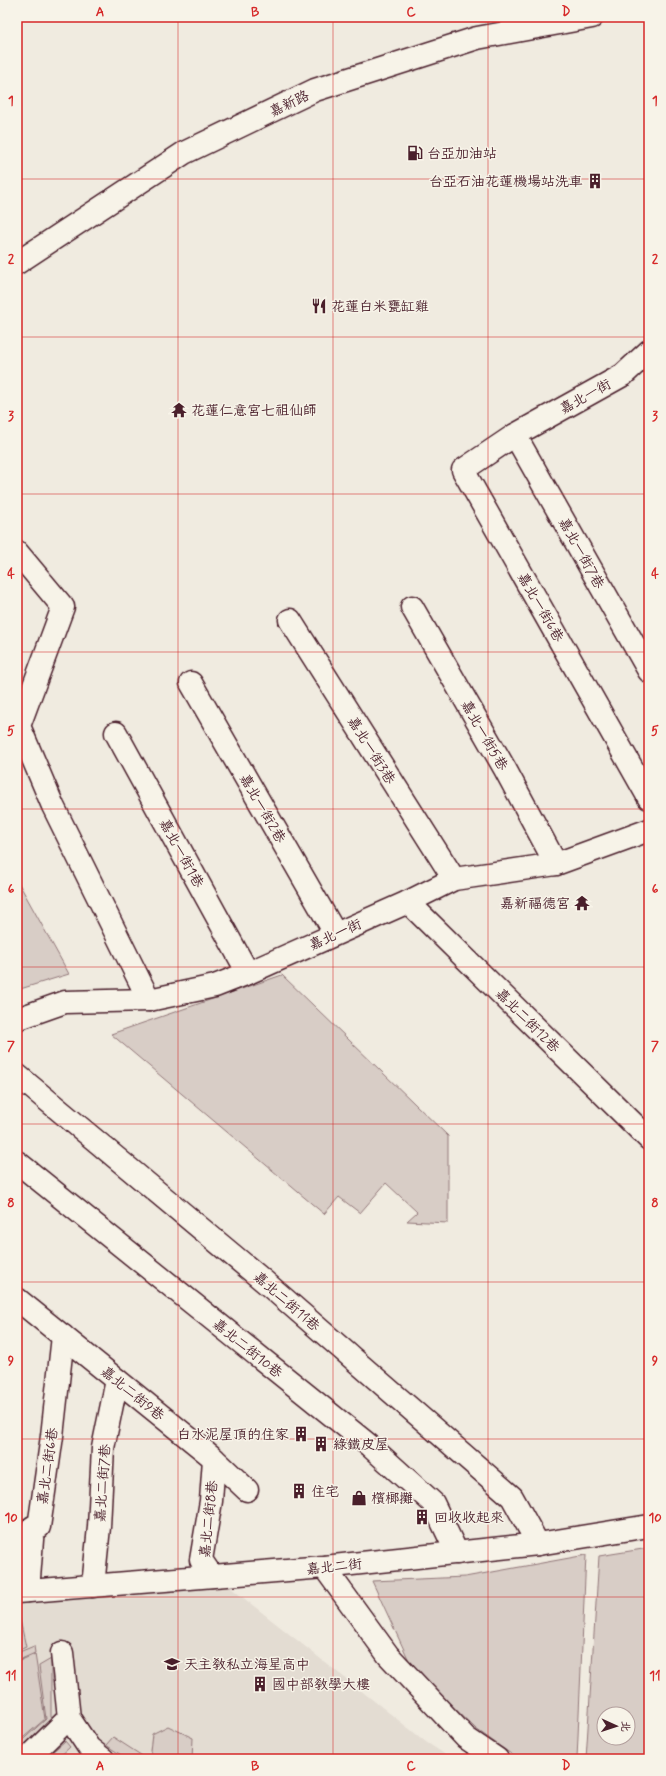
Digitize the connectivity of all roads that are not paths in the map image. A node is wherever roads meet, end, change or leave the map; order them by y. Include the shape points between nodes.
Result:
1 (592, 17) edge
2 (17, 263) edge
3 (649, 351) edge
4 (516, 435) junction
5 (17, 552) edge
6 (412, 607) dead end
7 (290, 620) dead end
8 (649, 672) edge
9 (191, 682) dead end
10 (116, 733) dead end
11 (649, 798) edge
12 (649, 830) edge
13 (556, 864) junction
14 (454, 879) junction
15 (408, 902) junction
16 (335, 933) junction
17 (248, 973) junction
18 (149, 1000) junction
19 (17, 1019) edge
20 (17, 1075) edge
21 (649, 1139) edge
22 (17, 1162) edge
23 (17, 1299) edge
24 (63, 1336) junction
25 (117, 1380) junction
26 (214, 1459) junction
27 (247, 1490) dead end
28 (649, 1526) edge
29 (538, 1544) junction
30 (457, 1553) junction
31 (324, 1567) junction
32 (212, 1576) junction
33 (93, 1586) junction
34 (23, 1592) edge
35 (62, 1653) dead end
36 (69, 1718) junction
37 (27, 1759) edge
38 (103, 1759) edge
39 (497, 1759) edge

1 - 2 street, 嘉新路 via 477,38 315,90 184,153
3 - 4 street, 嘉北一街 via 623,375
4 - 8 street, 嘉北一街7巷
4 - 11 street, 嘉北一街6巷 via 463,470
5 - 18 street via 63,607 19,726 53,806
6 - 13 street, 嘉北一街5巷 via 505,768
7 - 14 street, 嘉北一街3巷
9 - 16 street, 嘉北一街2巷
10 - 17 street, 嘉北一街1巷
12 - 13 street, 嘉北一街
13 - 14 street, 嘉北一街
14 - 15 street, 嘉北一街
15 - 16 street, 嘉北一街
15 - 21 street, 嘉北二街12巷
16 - 17 street, 嘉北一街
17 - 18 street, 嘉北一街 via 215,986
18 - 19 street, 嘉北一街 via 65,1002
20 - 29 street, 嘉北二街11巷 via 265,1282 512,1497
22 - 30 street, 嘉北二街10巷 via 370,1446 433,1503
23 - 24 street, 嘉北二街9巷
24 - 25 street, 嘉北二街9巷
24 - 34 street, 嘉北二街6巷 via 39,1527 33,1527
25 - 26 street, 嘉北二街9巷
25 - 33 street, 嘉北二街7巷 via 103,1448
26 - 27 street, 嘉北二街9巷
26 - 32 street, 嘉北二街8巷 via 211,1501 201,1560
28 - 29 street, 嘉北二街
29 - 30 street, 嘉北二街
30 - 31 street, 嘉北二街
31 - 32 street, 嘉北二街
31 - 39 street via 388,1655 466,1738
32 - 33 street, 嘉北二街
33 - 34 street, 嘉北二街
35 - 36 street
36 - 37 street
36 - 38 street via 89,1748

